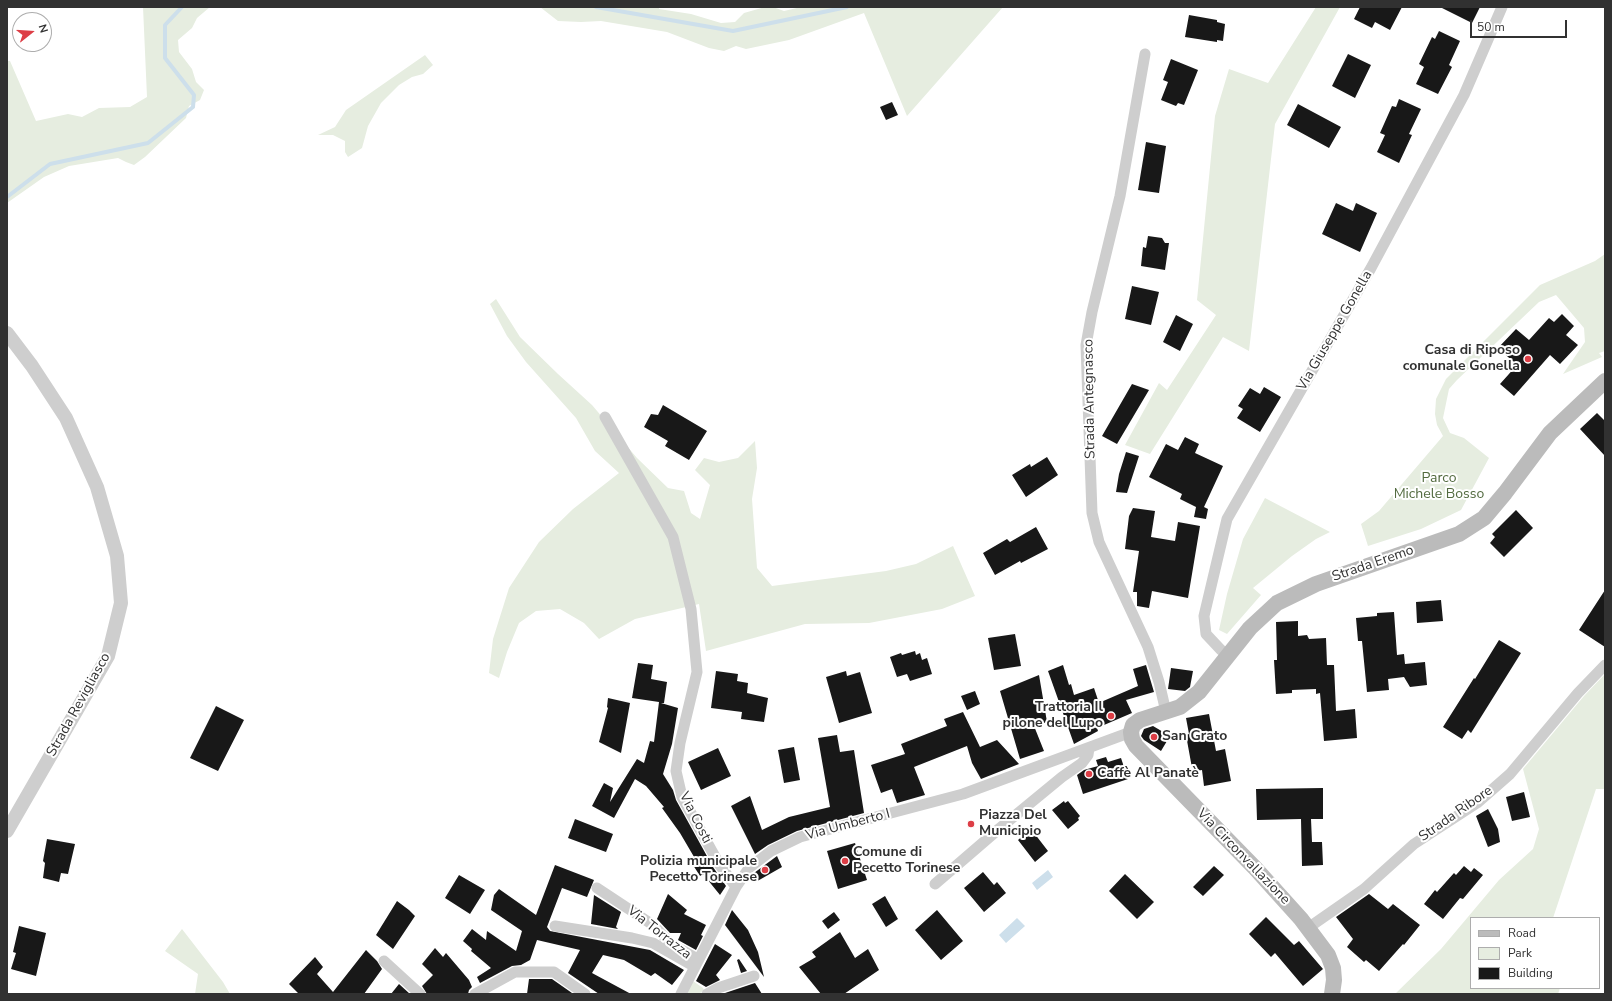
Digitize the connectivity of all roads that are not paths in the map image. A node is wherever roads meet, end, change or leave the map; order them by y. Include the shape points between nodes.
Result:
1 (1502, 7) edge
2 (1145, 54) dead end
3 (7, 333) edge
4 (1605, 381) edge
5 (605, 417) dead end
6 (1228, 654) junction
7 (1605, 666) edge
8 (1166, 712) junction
9 (1131, 732) junction
10 (1089, 748) junction
11 (7, 831) edge
12 (935, 884) dead end
13 (736, 887) junction
14 (597, 888) dead end
15 (555, 926) dead end
16 (1308, 928) junction
17 (384, 961) dead end
18 (696, 963) junction
19 (754, 976) dead end
20 (420, 994) edge
21 (475, 994) edge
22 (585, 994) edge
23 (681, 994) edge
24 (707, 994) edge
25 (1332, 994) edge

1 - 6 street, Via Giuseppe Gonella via 1464,94 1371,268 1227,519 1204,616 1206,634
2 - 8 street, Strada Antegnasco via 1120,196 1086,345 1092,513 1099,542 1148,647
3 - 11 street, Strada Revigliasco via 66,418 97,488 117,556 121,603 108,656
4 - 6 main road, Strada Eremo via 1550,433 1484,518 1459,534 1316,584 1277,603 1250,628
5 - 13 street, Via Costi via 673,538 691,609 697,672 676,771 682,796 719,864
6 - 8 main road, Strada Eremo via 1199,692 1180,707
7 - 16 street, Strada Ribore via 1578,693 1510,774 1477,803 1414,844 1364,889
8 - 9 main road, Strada Eremo via 1140,720 1133,725
9 - 10 street, Via Umberto I
9 - 16 main road, Via Circonvallazione via 1136,746
10 - 12 street via 1088,755 1082,763 1055,782
10 - 13 street, Via Umberto I via 964,794 800,837 771,851 749,868
13 - 18 street, Via Umberto I
14 - 18 street, Via Torrazza via 653,925 671,944 694,957
15 - 18 street, Via Torrazza via 653,943 690,964
16 - 25 main road, Via Circonvallazione via 1328,955 1334,980
17 - 20 street
18 - 23 street, Via Umberto I
19 - 24 street
21 - 22 street via 514,972 554,972

